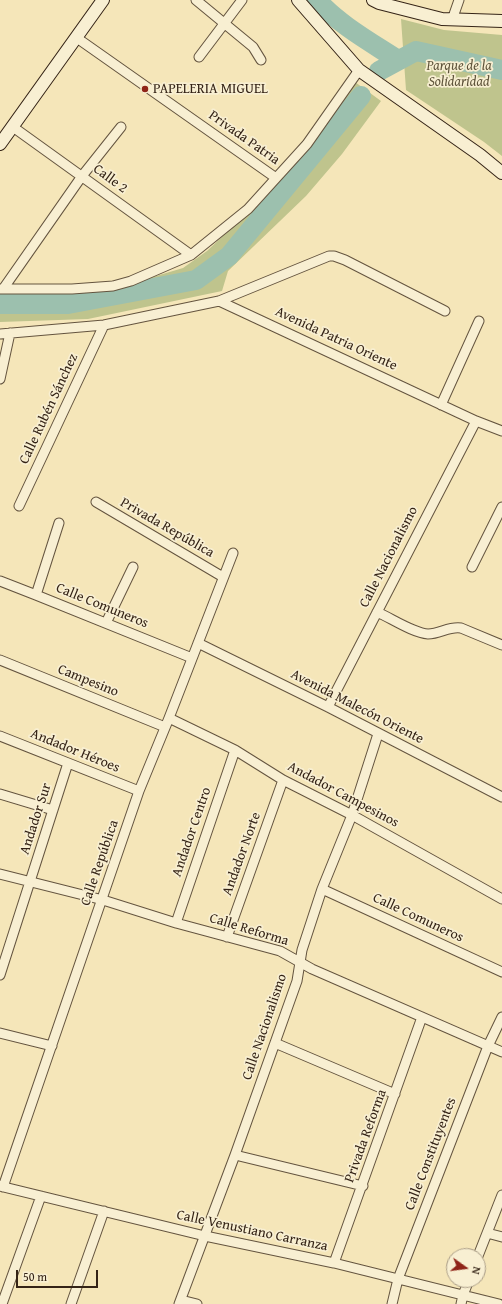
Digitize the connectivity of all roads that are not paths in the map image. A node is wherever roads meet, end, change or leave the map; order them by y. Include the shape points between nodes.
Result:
1 (103, 0) edge
2 (196, 0) edge
3 (242, 0) edge
4 (298, 0) edge
5 (373, 0) edge
6 (460, 0) edge
7 (452, 20) junction
8 (502, 21) edge
9 (224, 24) junction
10 (77, 38) junction
11 (199, 57) dead end
12 (261, 60) dead end
13 (359, 70) junction
14 (13, 126) junction
15 (121, 127) dead end
16 (0, 144) edge
17 (502, 173) edge
18 (82, 176) junction
19 (276, 178) junction
20 (191, 255) junction
21 (2, 289) edge
22 (218, 301) junction
23 (445, 311) dead end
24 (479, 321) dead end
25 (104, 324) junction
26 (10, 333) junction
27 (0, 334) edge
28 (0, 379) edge
29 (441, 404) junction
30 (476, 421) junction
31 (502, 431) edge
32 (96, 502) dead end
33 (19, 506) dead end
34 (502, 507) edge
35 (59, 523) dead end
36 (233, 553) dead end
37 (472, 567) dead end
38 (133, 568) dead end
39 (224, 577) junction
40 (0, 582) edge
41 (36, 594) junction
42 (377, 612) junction
43 (106, 623) junction
44 (198, 643) junction
45 (502, 645) edge
46 (192, 658) junction
47 (0, 660) edge
48 (328, 707) junction
49 (169, 718) junction
50 (165, 727) junction
51 (378, 734) junction
52 (0, 736) edge
53 (235, 750) junction
54 (68, 764) junction
55 (283, 780) junction
56 (139, 791) junction
57 (0, 794) edge
58 (502, 797) edge
59 (53, 810) junction
60 (352, 815) junction
61 (0, 874) edge
62 (30, 882) junction
63 (322, 889) junction
64 (502, 899) edge
65 (103, 900) junction
66 (176, 923) junction
67 (226, 937) junction
68 (300, 962) junction
69 (502, 972) edge
70 (0, 975) edge
71 (422, 1017) junction
72 (502, 1017) edge
73 (0, 1033) edge
74 (275, 1043) junction
75 (52, 1046) junction
76 (488, 1046) junction
77 (502, 1052) edge
78 (395, 1094) junction
79 (235, 1154) junction
80 (2, 1186) edge
81 (363, 1186) junction
82 (502, 1195) edge
83 (41, 1196) junction
84 (104, 1211) junction
85 (487, 1233) junction
86 (205, 1236) junction
87 (502, 1237) edge
88 (481, 1248) edge
89 (334, 1263) junction
90 (398, 1279) junction
91 (466, 1288) edge
92 (462, 1300) edge
93 (180, 1302) edge
94 (2, 1304) edge
95 (71, 1304) edge
96 (197, 1304) edge
97 (392, 1304) edge
98 (499, 1304) edge

1 - 10 street
2 - 9 street
3 - 9 street
4 - 13 street
5 - 7 street
6 - 7 street
7 - 8 street
9 - 11 street
9 - 12 street via 253,47
10 - 14 street
10 - 19 street, Privada Patria
13 - 17 street
13 - 19 street via 307,144
14 - 16 street
14 - 18 street, Calle 2
15 - 18 street
18 - 20 street, Calle 2
18 - 21 street
19 - 20 street via 248,209
20 - 21 street via 131,281 113,286
22 - 23 street via 334,256
22 - 25 street
22 - 29 street, Avenida Patria Oriente
24 - 29 street
25 - 26 street
25 - 33 street, Calle Rubén Sánchez
26 - 27 street
26 - 28 street
29 - 30 street, Avenida Patria Oriente
30 - 31 street, Avenida Patria Oriente
30 - 42 street, Calle Nacionalismo
32 - 39 street, Privada República
34 - 37 street
35 - 41 street
36 - 39 street, Calle República
38 - 43 street
39 - 44 street, Calle República
40 - 41 street, Calle Comuneros
41 - 43 street, Calle Comuneros
42 - 45 street via 415,631 429,634 455,627
42 - 48 street, Calle Nacionalismo
43 - 46 street, Calle Comuneros
44 - 46 street, Calle República
44 - 48 street, Avenida Malecón Oriente
46 - 49 street, Calle República
47 - 50 street, Campesino
48 - 51 street, Avenida Malecón Oriente
49 - 50 street, Calle República
49 - 53 street, Andador Campesinos
50 - 56 street, Calle República
51 - 58 street, Avenida Malecón Oriente
51 - 60 street, Calle Nacionalismo
52 - 54 street, Andador Héroes
53 - 55 street, Andador Campesinos
53 - 66 street, Andador Centro
54 - 56 street, Andador Héroes
54 - 59 street, Andador Sur
55 - 60 street, Andador Campesinos
55 - 67 street, Andador Norte
56 - 65 street, Calle República
57 - 59 street
59 - 62 street, Andador Sur
60 - 63 street, Calle Nacionalismo
60 - 64 street, Andador Campesinos
61 - 62 street, Calle Reforma
62 - 65 street, Calle Reforma
62 - 70 street, Andador Sur
63 - 68 street, Calle Nacionalismo
63 - 69 street, Calle Comuneros
65 - 66 street, Calle Reforma
65 - 75 street, Calle República
66 - 67 street, Calle Reforma
67 - 68 street, Calle Reforma via 280,951
68 - 71 street, Calle Reforma
68 - 74 street, Calle Nacionalismo via 297,981
71 - 76 street, Calle Reforma
71 - 78 street, Privada Reforma
72 - 76 street, Calle Constituyentes
73 - 75 street
74 - 78 street
74 - 79 street, Calle Nacionalismo
75 - 80 street, Calle República
76 - 77 street, Calle Reforma
76 - 90 street, Calle Constituyentes
78 - 81 street, Privada Reforma
79 - 81 street
79 - 86 street, Calle Nacionalismo
80 - 83 street, Calle Venustiano Carranza
81 - 89 street, Privada Reforma
82 - 85 street
83 - 84 street, Calle Venustiano Carranza
83 - 94 street
84 - 86 street, Calle Venustiano Carranza
84 - 95 street
85 - 87 street
85 - 88 street
86 - 89 street, Calle Venustiano Carranza
86 - 93 street, Calle Nacionalismo
89 - 90 street, Calle Venustiano Carranza
90 - 92 street, Calle Venustiano Carranza
90 - 97 street, Calle Constituyentes
91 - 92 street
92 - 98 street, Calle Venustiano Carranza
93 - 96 street

